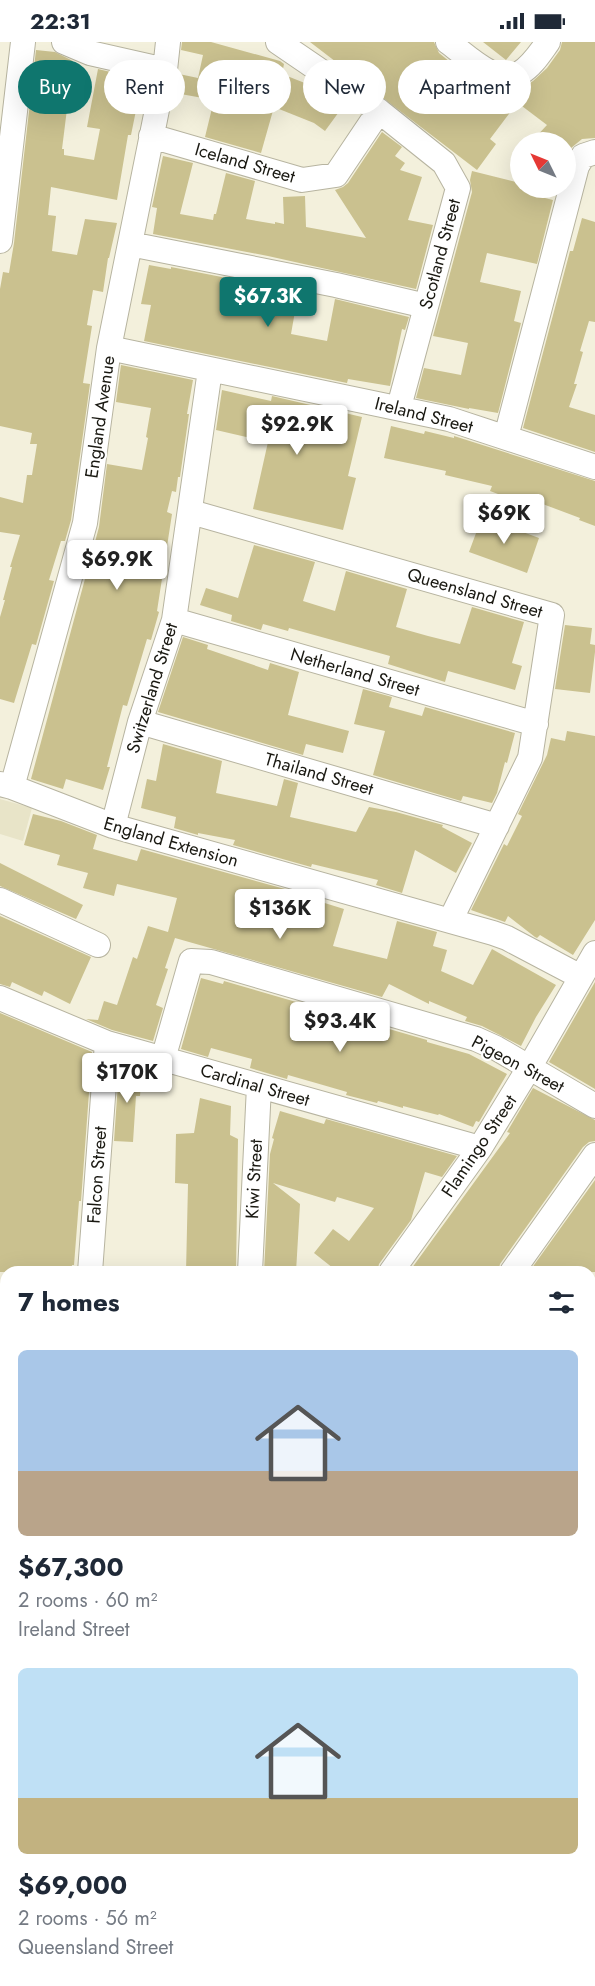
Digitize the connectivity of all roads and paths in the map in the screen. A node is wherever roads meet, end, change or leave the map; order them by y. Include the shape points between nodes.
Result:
1 (23, 42) edge
2 (64, 42) edge
3 (168, 42) edge
4 (278, 42) edge
5 (448, 42) edge
6 (548, 42) edge
7 (91, 47) edge
8 (133, 60) edge
9 (166, 60) edge
10 (304, 60) edge
11 (156, 114) edge
12 (377, 114) edge
13 (383, 114) edge
14 (151, 136) junction
15 (595, 152) edge
16 (0, 241) edge
17 (130, 244) junction
18 (426, 306) junction
19 (109, 348) junction
20 (210, 370) junction
21 (399, 407) junction
22 (506, 437) junction
23 (595, 467) edge
24 (191, 512) junction
25 (174, 620) junction
26 (140, 722) junction
27 (536, 723) junction
28 (6, 785) edge
29 (112, 826) junction
30 (498, 826) junction
31 (0, 900) edge
32 (451, 920) junction
33 (98, 945) dead end
34 (595, 952) edge
35 (581, 977) junction
36 (0, 998) edge
37 (108, 1043) junction
38 (163, 1059) junction
39 (530, 1068) junction
40 (259, 1086) junction
41 (595, 1106) edge
42 (480, 1148) junction
43 (595, 1155) edge
44 (90, 1266) edge
45 (250, 1266) edge
46 (395, 1266) edge
47 (516, 1266) edge

1 - 16 street
2 - 7 street
3 - 9 street, England Avenue
4 - 10 street, Scotland Street
5 - 6 street via 489,72 509,79 530,65
7 - 8 street
11 - 14 street, England Avenue
12 - 14 street, Iceland Street via 336,175 302,180
13 - 18 street, Scotland Street via 444,163 458,188
14 - 17 street, England Avenue
15 - 22 street via 583,156 577,166
17 - 18 street
17 - 19 street, England Avenue
18 - 21 street, Scotland Street
19 - 20 street, Ireland Street
19 - 28 street, England Avenue via 85,523
20 - 21 street, Ireland Street
20 - 24 street, Switzerland Street
21 - 22 street, Ireland Street
22 - 23 street, Ireland Street
24 - 25 street, Switzerland Street
24 - 27 street, Queensland Street via 552,615
25 - 26 street, Switzerland Street
25 - 27 street, Netherland Street
26 - 29 street, Switzerland Street
26 - 30 street, Thailand Street
27 - 30 street, Queensland Street via 530,758
28 - 29 street, England Extension
29 - 32 street, England Extension
30 - 32 street, Queensland Street
31 - 33 street
32 - 35 street, England Extension via 507,938
34 - 35 street, Flamingo Street
35 - 39 street, Flamingo Street
36 - 37 street, Cardinal Street
37 - 38 street, Cardinal Street
37 - 44 street, Falcon Street
38 - 39 street, Pigeon Street via 191,961 211,962 459,1034 496,1048
38 - 40 street, Cardinal Street
39 - 41 street, Pigeon Street
39 - 42 street, Flamingo Street
40 - 42 street, Cardinal Street
40 - 45 street, Kiwi Street
42 - 46 street, Flamingo Street
43 - 47 street

